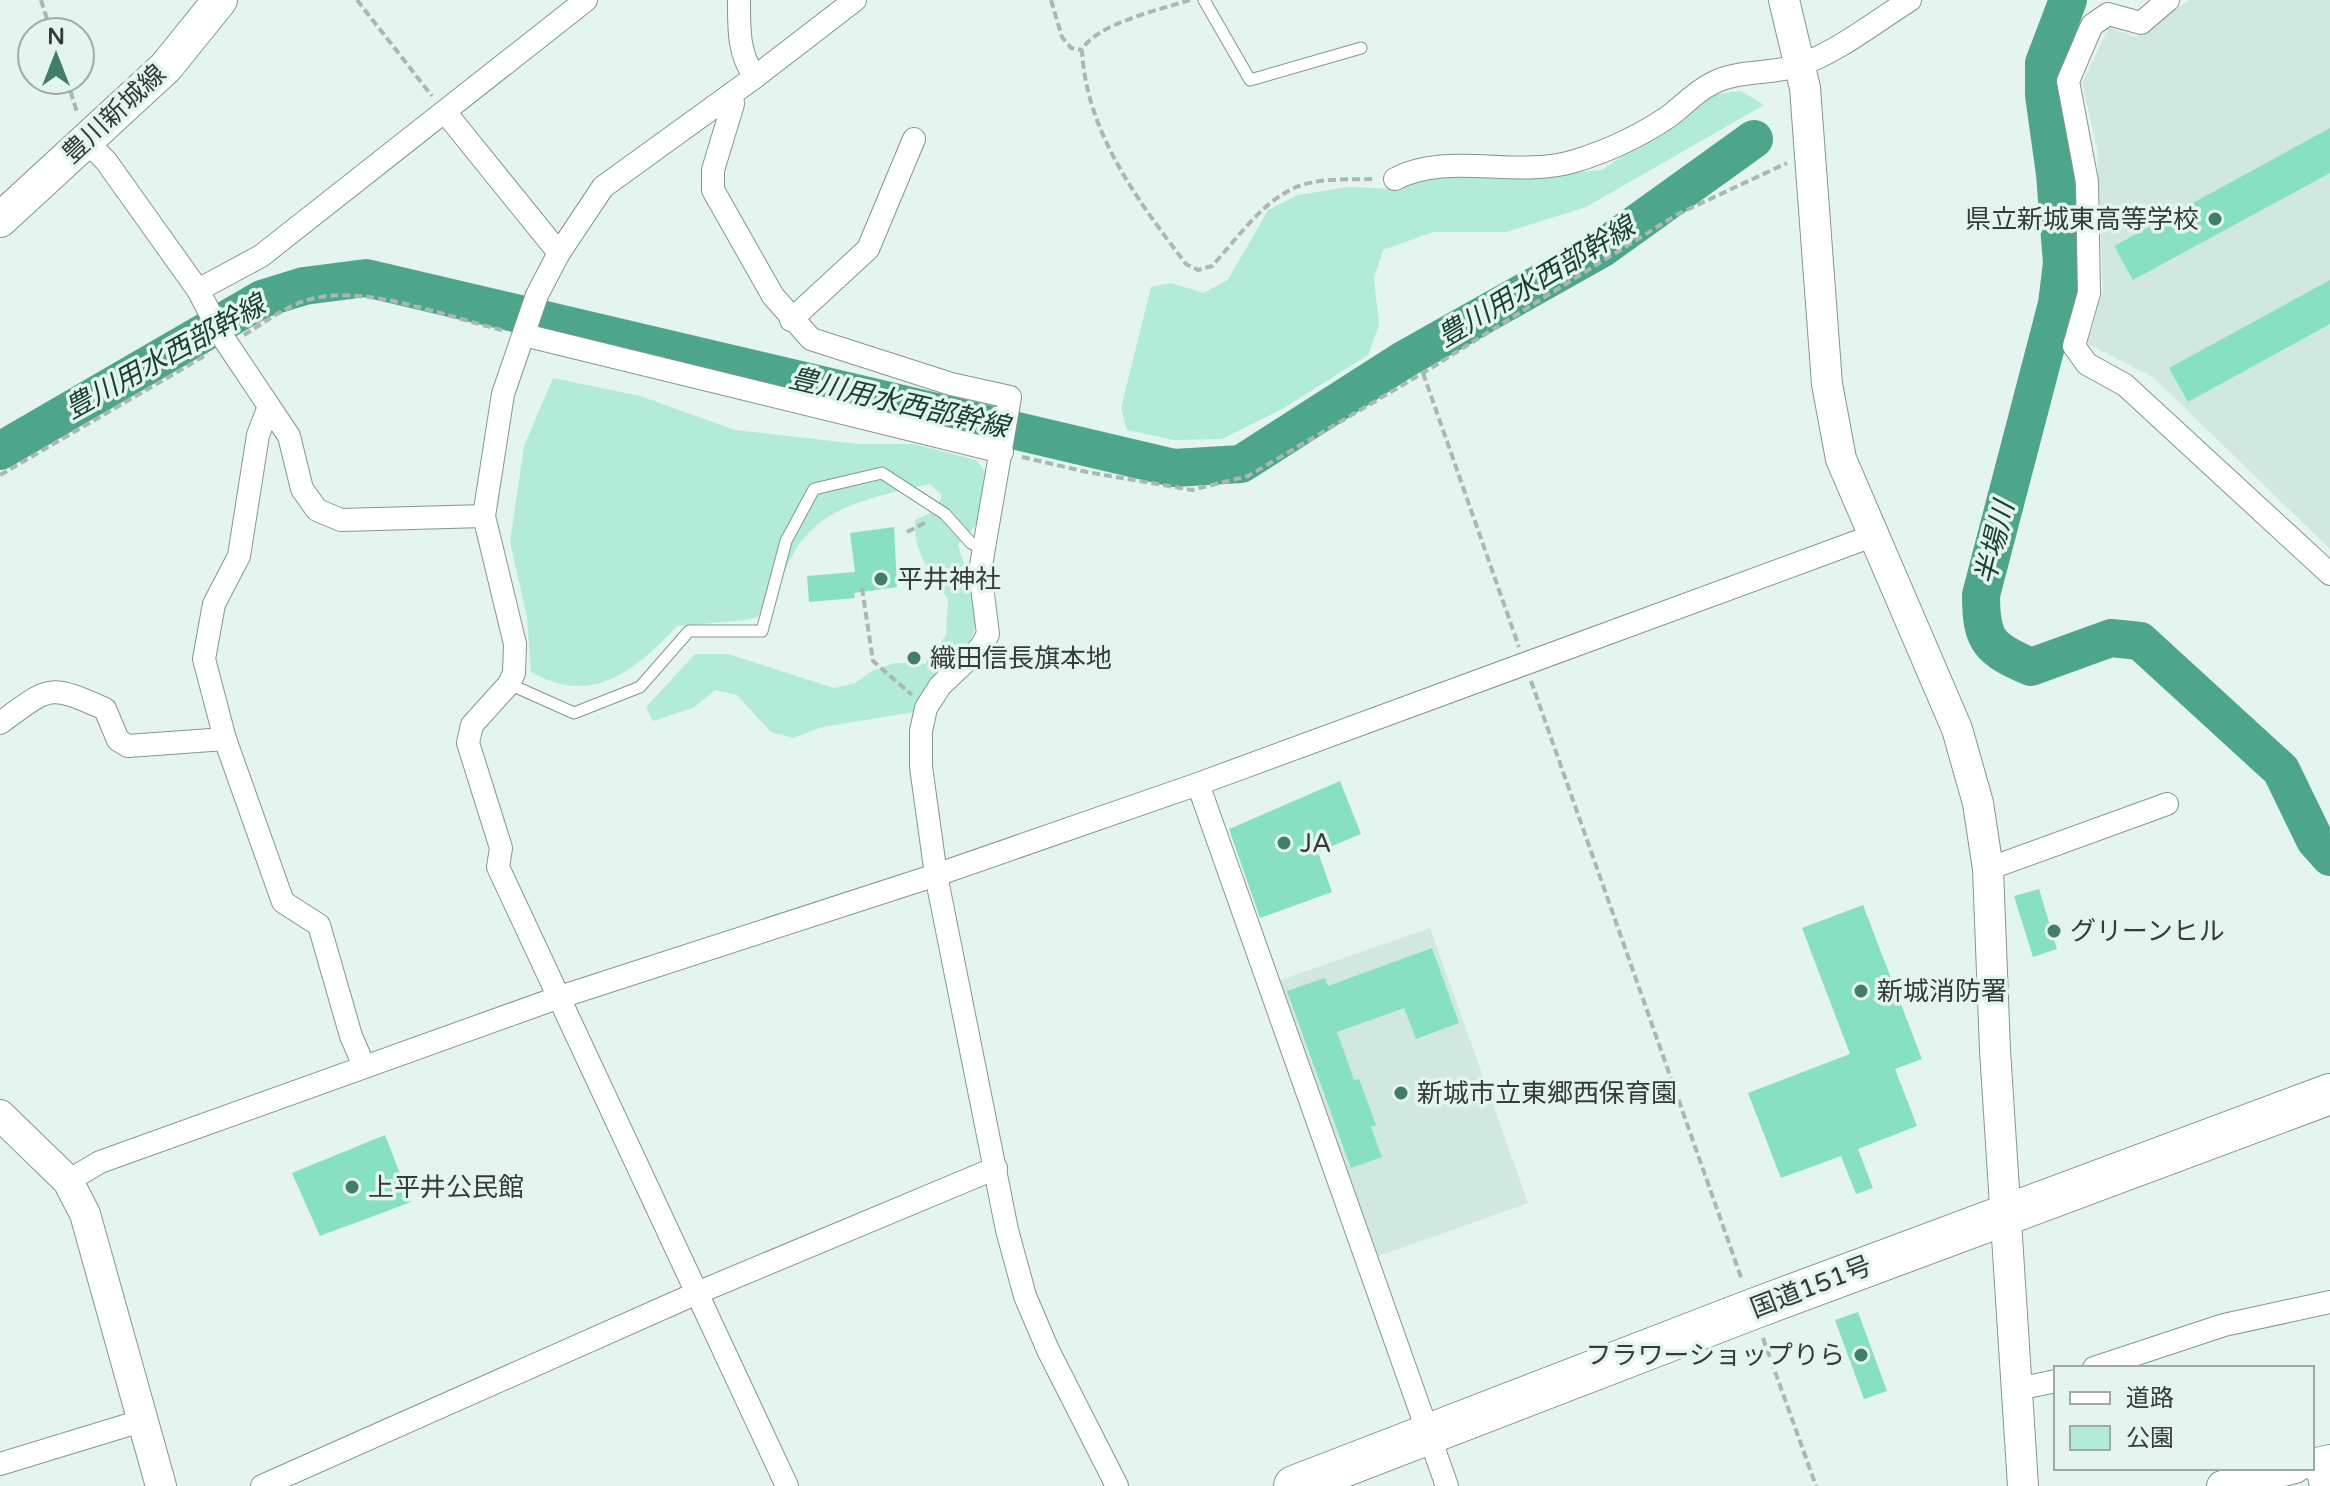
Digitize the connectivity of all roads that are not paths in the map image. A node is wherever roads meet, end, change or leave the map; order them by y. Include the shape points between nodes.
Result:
1 (220, 0) edge
2 (586, 0) edge
3 (739, 0) edge
4 (855, 0) edge
5 (1204, 0) edge
6 (1784, 0) edge
7 (1910, 0) edge
8 (2168, 0) edge
9 (1361, 48) dead end
10 (1801, 65) junction
11 (755, 77) junction
12 (732, 95) junction
13 (445, 112) junction
14 (914, 139) dead end
15 (86, 141) junction
16 (1395, 179) road end
17 (0, 220) edge
18 (559, 253) junction
19 (202, 299) junction
20 (791, 320) junction
21 (525, 331) junction
22 (268, 409) junction
23 (1003, 447) junction
24 (484, 516) junction
25 (1875, 535) junction
26 (982, 548) junction
27 (2330, 574) edge
28 (509, 684) junction
29 (0, 723) edge
30 (225, 739) junction
31 (1198, 784) junction
32 (2167, 804) dead end
33 (1988, 869) junction
34 (936, 875) junction
35 (557, 998) junction
36 (364, 1066) junction
37 (2330, 1094) edge
38 (0, 1115) edge
39 (996, 1168) junction
40 (68, 1181) junction
41 (2007, 1214) junction
42 (697, 1293) junction
43 (2330, 1302) edge
44 (2100, 1366) edge
45 (2054, 1381) edge
46 (2017, 1389) junction
47 (141, 1421) junction
48 (1428, 1433) junction
49 (0, 1464) edge
50 (2305, 1470) edge
51 (161, 1486) edge
52 (262, 1486) edge
53 (787, 1486) edge
54 (1117, 1486) edge
55 (1294, 1486) edge
56 (1447, 1486) edge
57 (2023, 1486) edge
58 (2222, 1486) edge

1 - 15 main road, 豊川新城線 via 166,67
2 - 13 street
3 - 11 street via 740,43
4 - 11 street
5 - 9 lane via 1250,80
6 - 10 street
7 - 10 street
8 - 27 street via 2141,23 2108,14 2092,25 2068,81 2087,182 2089,293 2074,346 2087,364 2125,385
10 - 16 street via 1711,84 1624,144 1573,162 1525,170 1445,166
10 - 25 street via 1813,156 1827,384 1841,459
11 - 12 street
12 - 18 street via 603,187
12 - 20 street via 713,190
13 - 18 street
13 - 19 street
14 - 20 street via 868,249
15 - 17 main road, 豊川新城線
15 - 19 street via 106,161
18 - 21 street
19 - 22 street
20 - 23 street via 811,339 951,384 1010,397
21 - 23 street
21 - 24 street via 503,394
22 - 24 street via 289,436 302,489 317,510 341,520
22 - 30 street via 258,435 239,556 214,604 204,659
23 - 26 street
24 - 28 street via 515,644
25 - 31 street
25 - 33 street via 1957,729 1978,803
26 - 28 lane via 945,514 882,473 814,489 786,541 762,631 689,631 640,687 574,713
26 - 34 street via 988,634 940,686 926,708 921,731
28 - 35 street via 483,709 468,743 501,848 498,867
29 - 30 street via 44,691 65,690 105,709 118,740 128,746
30 - 36 street via 283,902 319,925
31 - 34 street
31 - 48 street
32 - 33 street
33 - 41 street
34 - 35 street
34 - 39 street
35 - 36 street
35 - 42 street
36 - 40 street via 100,1162
37 - 41 highway, 国道151号
38 - 40 street
39 - 42 street
39 - 54 street via 1025,1296
40 - 47 street via 85,1214
41 - 46 street
41 - 48 highway, 国道151号
42 - 52 street
42 - 53 street
43 - 44 street via 2224,1325
45 - 46 street
46 - 57 street
47 - 49 street
47 - 51 street
48 - 55 highway, 国道151号
48 - 56 street
50 - 58 street

